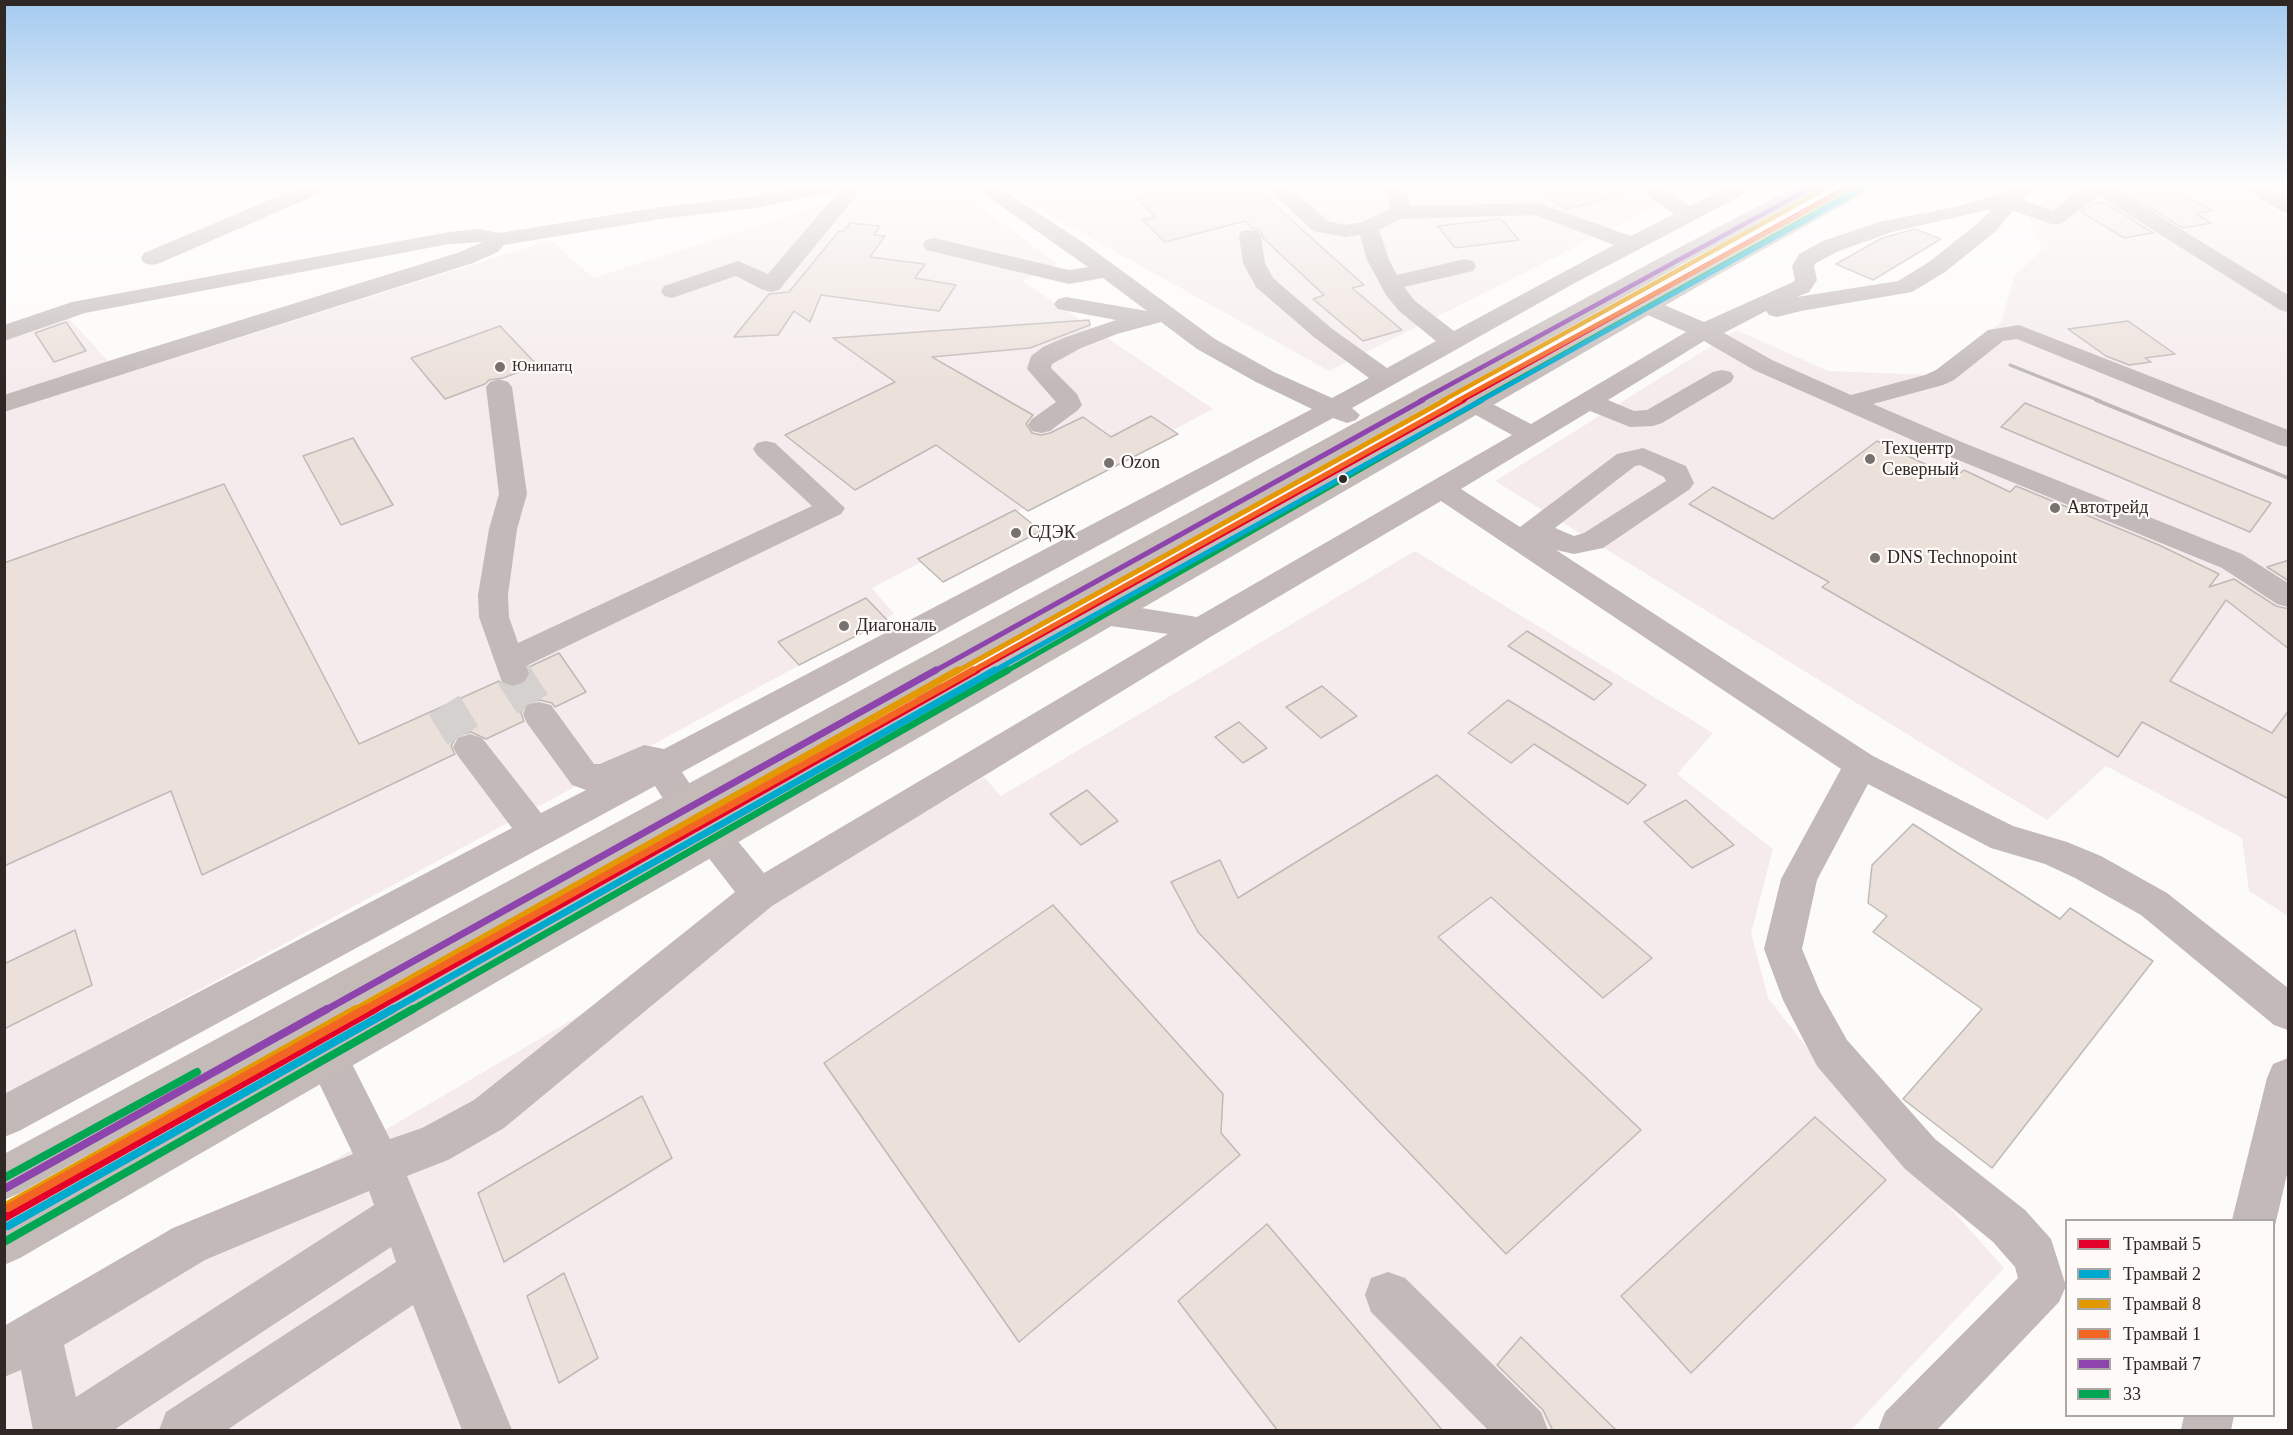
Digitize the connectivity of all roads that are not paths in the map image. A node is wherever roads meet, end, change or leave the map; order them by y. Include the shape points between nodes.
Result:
1 (166, 252) edge
2 (374, 252) edge
3 (478, 252) edge
4 (799, 252) edge
5 (965, 252) edge
6 (1081, 252) edge
7 (1252, 252) edge
8 (1376, 252) edge
9 (1617, 252) edge
10 (1692, 252) edge
11 (1744, 252) edge
12 (1821, 252) edge
13 (1956, 252) edge
14 (2204, 252) edge
15 (152, 258) dead end
16 (1465, 266) dead end
17 (1106, 271) junction
18 (1390, 283) junction
19 (672, 291) dead end
20 (1066, 304) dead end
21 (2289, 304) edge
22 (1647, 306) junction
23 (1158, 316) junction
24 (1704, 331) junction
25 (4, 334) edge
26 (1453, 342) junction
27 (1722, 377) dead end
28 (1386, 379) junction
29 (499, 387) dead end
30 (1589, 401) junction
31 (1849, 403) junction
32 (4, 404) edge
33 (1474, 404) junction
34 (1333, 408) junction
35 (1041, 425) dead end
36 (1370, 427) junction
37 (1531, 435) junction
38 (2289, 439) edge
39 (766, 449) dead end
40 (1442, 489) junction
41 (2289, 597) edge
42 (1100, 616) junction
43 (1201, 628) junction
44 (915, 678) junction
45 (943, 705) junction
46 (539, 714) tunnel mouth
47 (470, 747) tunnel mouth
48 (1861, 765) junction
49 (661, 766) junction
50 (685, 804) junction
51 (536, 833) junction
52 (714, 838) junction
53 (759, 895) junction
54 (309, 1010) junction
55 (2289, 1012) edge
56 (328, 1058) junction
57 (2289, 1078) edge
58 (4, 1117) edge
59 (380, 1164) junction
60 (4, 1178) edge
61 (400, 1215) junction
62 (2255, 1219) edge
63 (4, 1242) edge
64 (423, 1271) junction
65 (1388, 1295) dead end
66 (21, 1343) edge
67 (58, 1431) edge
68 (70, 1431) edge
69 (184, 1431) edge
70 (487, 1431) edge
71 (1523, 1431) edge
72 (1904, 1431) edge

1 - 15 street
2 - 25 street via 80,307
3 - 32 street
4 - 19 street via 771,285 738,268
5 - 17 street via 1070,276
6 - 17 street
7 - 28 street via 1264,282 1323,333
8 - 18 street
9 - 26 street
10 - 36 main road
11 - 22 main road
12 - 24 street via 1803,262 1806,280 1801,287
13 - 24 street via 1904,287 1798,304
14 - 21 street
16 - 18 street
17 - 23 street
18 - 26 street via 1407,306
20 - 23 street
22 - 24 street
22 - 33 main road
23 - 34 street via 1265,377
23 - 35 street via 1072,343 1040,361 1039,369 1068,399 1069,405
24 - 30 street
24 - 31 street via 1763,365
26 - 28 street
27 - 30 street via 1653,418 1629,419
28 - 34 street
29 - 39 street via 513,494 502,529 493,595 494,617 511,668 831,508
30 - 37 street
31 - 38 street via 1934,380 1996,335 2019,332
31 - 41 street via 2232,561
33 - 37 street
33 - 42 main road
34 - 36 street
34 - 49 street
36 - 44 main road
37 - 40 street
40 - 43 street
40 - 48 street via 1528,535
42 - 43 street
42 - 45 main road
43 - 53 street
44 - 45 street
44 - 50 main road
45 - 52 main road
46 - 49 street via 584,776 607,776 644,758 655,759
47 - 51 street
48 - 55 street via 2004,838 2054,852 2088,867 2154,904
48 - 72 street via 1799,879 1783,948 1803,1000 1832,1053 1920,1154 2009,1226 2035,1255 2043,1286
49 - 50 street
49 - 51 street
50 - 54 main road
51 - 58 street
52 - 53 street
52 - 56 main road
53 - 59 street via 489,1114 433,1145
54 - 56 street
54 - 60 main road
56 - 59 street
56 - 63 main road
57 - 62 street
59 - 61 street
59 - 66 street via 189,1244
61 - 64 street
61 - 68 street
64 - 69 street
64 - 70 street
65 - 71 street
66 - 67 street

